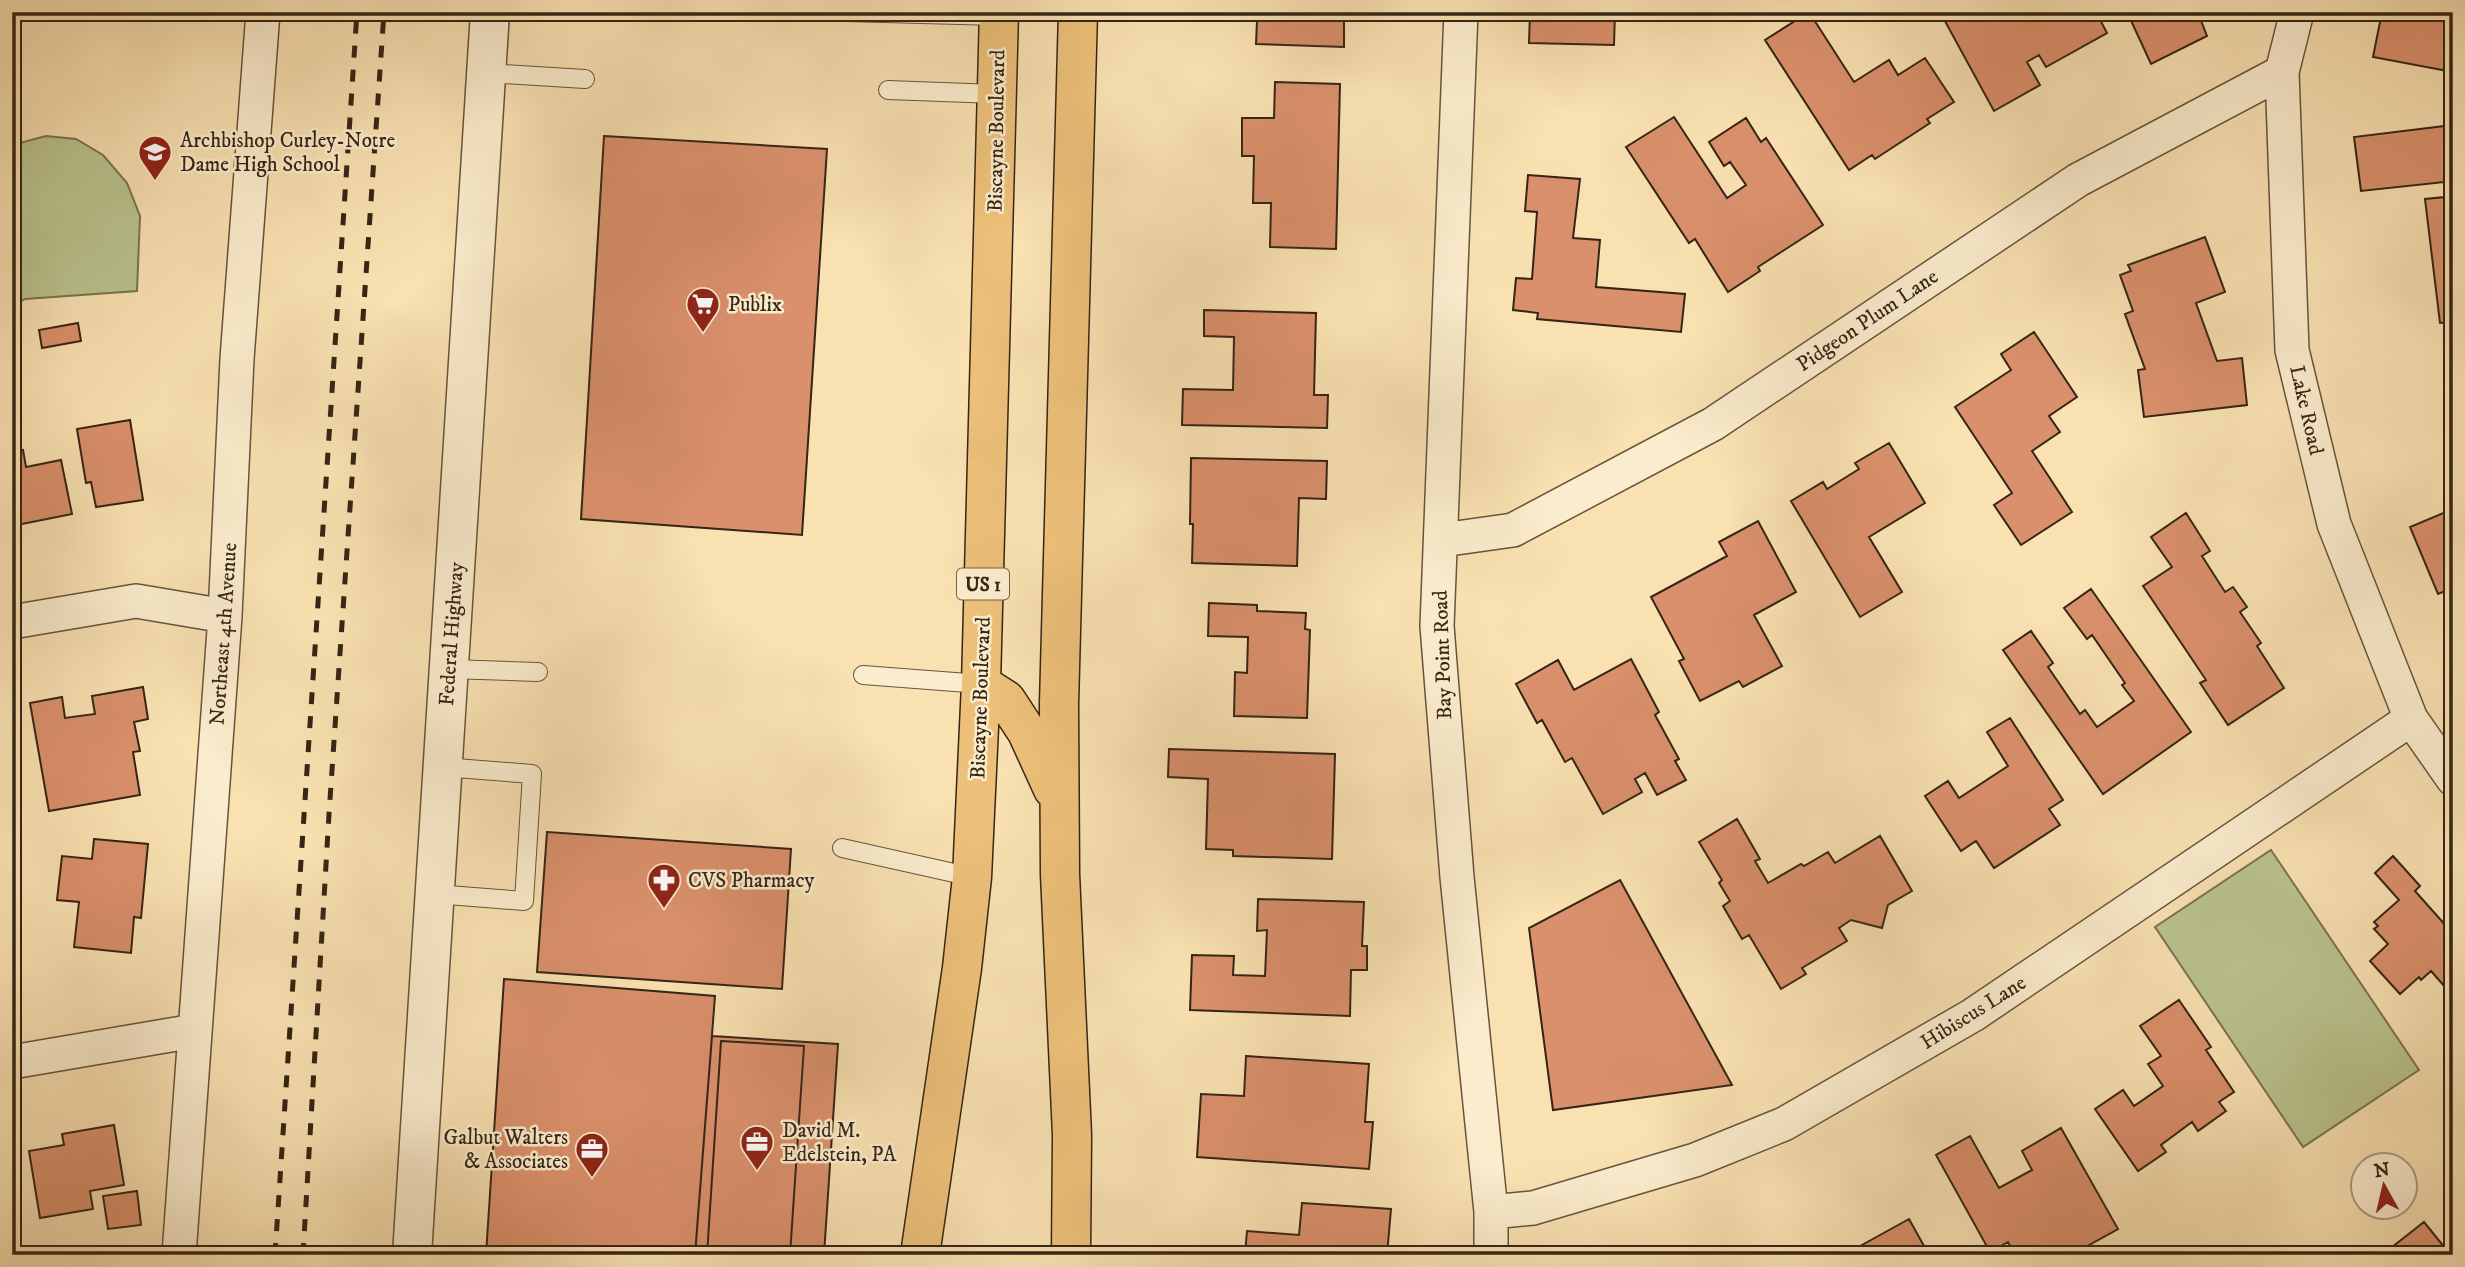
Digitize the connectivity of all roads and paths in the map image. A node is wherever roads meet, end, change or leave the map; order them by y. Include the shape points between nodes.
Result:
1 (263, 12) edge
2 (490, 12) edge
3 (846, 12) edge
4 (1078, 12) edge
5 (1461, 12) edge
6 (2297, 12) edge
7 (998, 14) edge
8 (2282, 72) junction
9 (486, 73) junction
10 (585, 79) dead end
11 (888, 90) dead end
12 (996, 94) junction
13 (1442, 540) junction
14 (225, 616) junction
15 (12, 622) edge
16 (449, 669) junction
17 (538, 672) dead end
18 (863, 675) dead end
19 (981, 684) junction
20 (2411, 719) junction
21 (443, 766) junction
22 (2453, 779) edge
23 (1058, 800) junction
24 (842, 848) dead end
25 (972, 877) junction
26 (435, 894) junction
27 (194, 1031) junction
28 (12, 1062) edge
29 (1491, 1212) junction
30 (179, 1255) edge
31 (412, 1255) edge
32 (920, 1255) edge
33 (1071, 1255) edge
34 (1491, 1255) edge

1 - 14 street, Northeast 4th Avenue via 237,359
2 - 9 street, Federal Highway
3 - 7 lane
4 - 23 main road
5 - 13 street, Bay Point Road
6 - 8 street, Lake Road
7 - 12 main road, Biscayne Boulevard / US 1
8 - 13 street, Pidgeon Plum Lane via 2078,180 1713,424 1513,530
8 - 20 street, Lake Road via 2292,350 2334,524
9 - 10 lane
9 - 16 street, Federal Highway
11 - 12 lane
12 - 19 main road, Biscayne Boulevard / US 1
13 - 29 street, Bay Point Road via 1437,626
14 - 15 street via 136,601
14 - 27 street, Northeast 4th Avenue
16 - 17 lane
16 - 21 street, Federal Highway
18 - 19 lane
19 - 23 main road via 1006,700 1027,732
19 - 25 main road, Biscayne Boulevard / US 1
20 - 22 street, Lake Road
20 - 29 street, Hibiscus Lane via 1973,1015 1784,1124 1682,1164 1533,1208
21 - 26 street, Federal Highway
21 - 26 lane via 532,774 525,888 524,901
23 - 33 main road via 1071,1121
24 - 25 lane
25 - 32 main road, Biscayne Boulevard / US 1
26 - 31 street, Federal Highway
27 - 28 street
27 - 30 street, Northeast 4th Avenue
29 - 34 street, Bay Point Road

